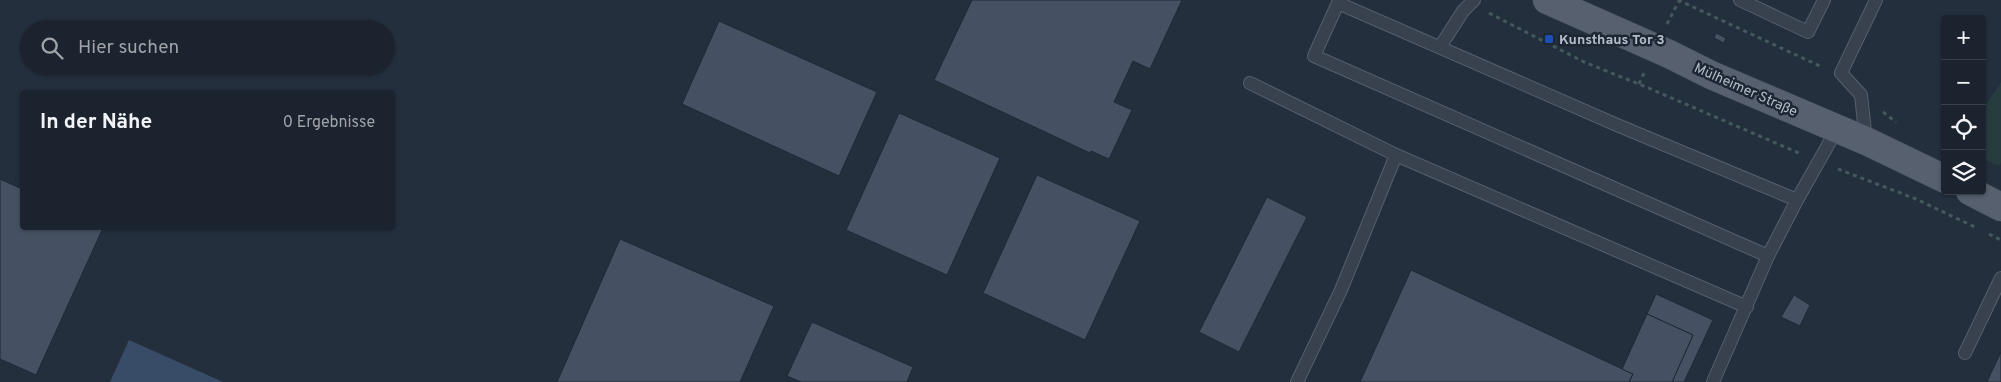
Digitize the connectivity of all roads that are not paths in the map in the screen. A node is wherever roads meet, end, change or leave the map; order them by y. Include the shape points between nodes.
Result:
1 (1547, 0) edge
2 (1740, 0) edge
3 (1824, 0) edge
4 (1876, 0) edge
5 (1472, 2) edge
6 (1440, 47) junction
7 (1250, 83) dead end
8 (1837, 128) junction
9 (1866, 141) junction
10 (1396, 155) junction
11 (1941, 177) edge
12 (1978, 195) edge
13 (1797, 200) junction
14 (2001, 207) edge
15 (1768, 256) junction
16 (2001, 278) edge
17 (1747, 307) junction
18 (1965, 353) dead end
19 (1297, 382) edge
20 (1713, 382) edge

1 - 8 main road, Mülheimer Straße
2 - 3 lane via 1808,32
4 - 9 lane via 1841,73 1861,95
5 - 6 lane
6 - 13 lane
6 - 15 lane via 1338,3 1314,56
7 - 10 lane
8 - 9 main road, Mülheimer Straße
8 - 13 lane
9 - 11 main road, Mülheimer Straße
10 - 17 lane
10 - 19 lane via 1341,290
12 - 14 main road
13 - 15 lane
15 - 17 lane
16 - 18 lane
17 - 20 lane

